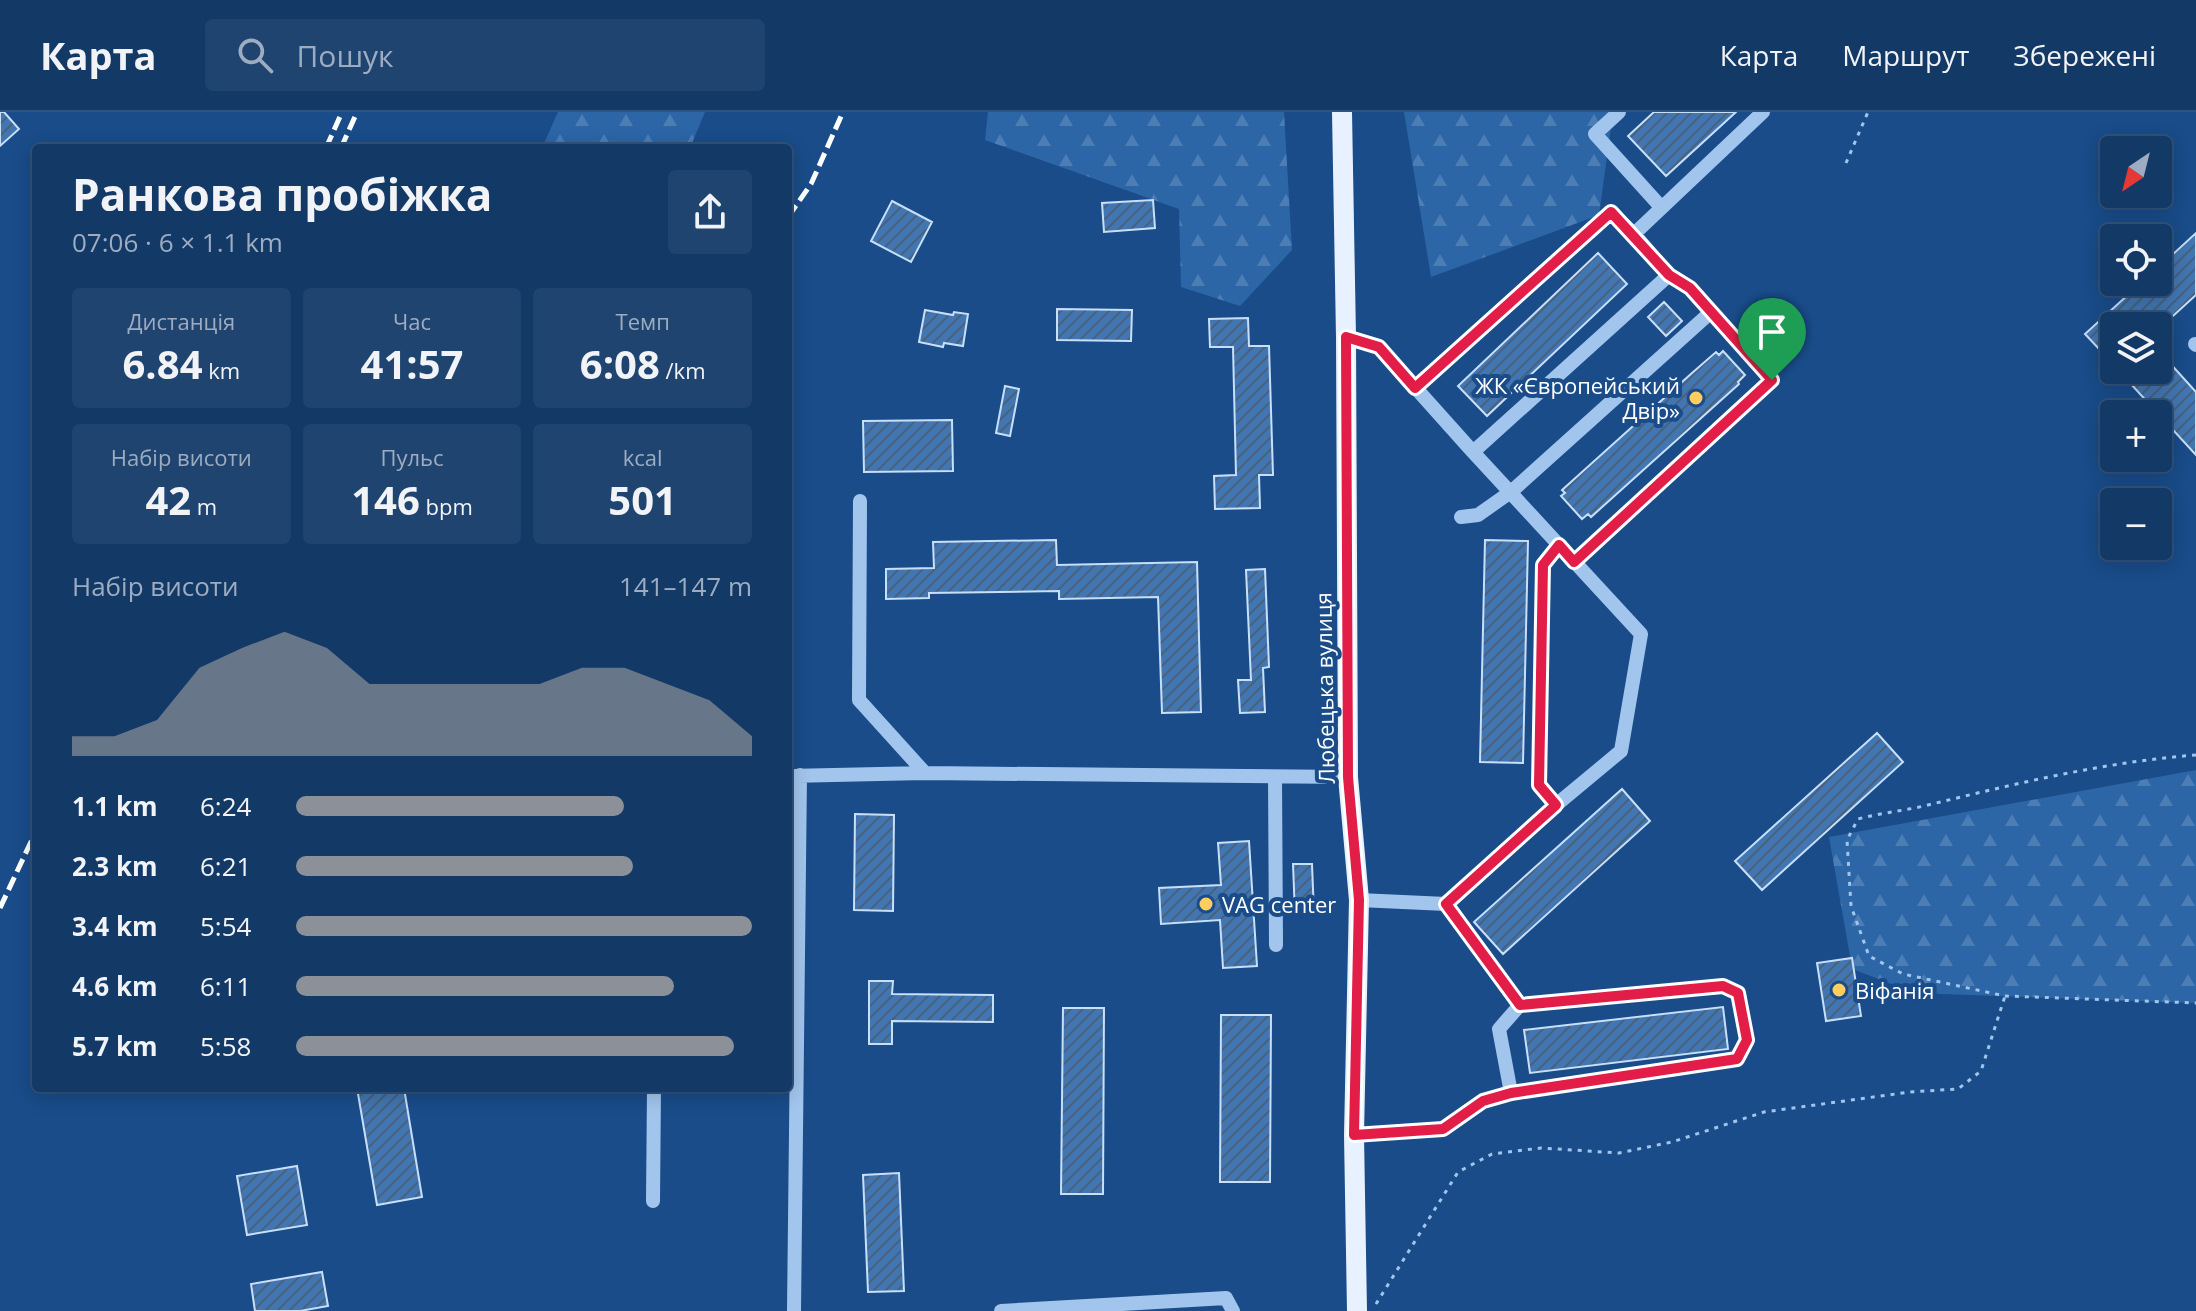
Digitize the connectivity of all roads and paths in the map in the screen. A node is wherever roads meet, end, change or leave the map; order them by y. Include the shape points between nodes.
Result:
1 (1342, 112) edge
2 (1619, 112) edge
3 (1763, 112) edge
4 (1868, 112) edge
5 (1846, 163) dead end
6 (1661, 207) junction
7 (1634, 234) junction
8 (1669, 275) junction
9 (1711, 312) junction
10 (1346, 337) junction
11 (1415, 388) junction
12 (1473, 452) junction
13 (1512, 491) junction
14 (860, 501) dead end
15 (1461, 517) dead end
16 (1559, 545) junction
17 (1574, 562) junction
18 (2196, 755) edge
19 (925, 773) junction
20 (794, 775) edge
21 (1275, 777) junction
22 (1348, 777) junction
23 (1556, 805) junction
24 (1359, 900) junction
25 (1446, 904) junction
26 (1276, 945) dead end
27 (2005, 996) junction
28 (2196, 1003) edge
29 (1520, 1005) junction
30 (654, 1092) edge
31 (1511, 1093) junction
32 (1354, 1135) junction
33 (653, 1201) dead end
34 (794, 1311) edge
35 (1001, 1311) edge
36 (1233, 1311) edge
37 (1357, 1311) edge
38 (1371, 1311) edge

1 - 10 main road, Любецька вулиця
2 - 6 street via 1595,134
3 - 6 street
4 - 5 path
6 - 7 street
7 - 8 street
7 - 11 street via 1611,212
8 - 9 street via 1690,288
8 - 12 street
9 - 13 street
9 - 17 street via 1772,380
10 - 11 street via 1379,347
10 - 22 main road, Любецька вулиця
11 - 12 street
12 - 13 street
13 - 15 street via 1478,515
13 - 16 street
14 - 19 street via 859,700
16 - 17 street
16 - 23 street via 1543,565 1539,785
17 - 23 street via 1641,634 1621,751
18 - 27 path via 2139,759 2036,778 1858,819 1847,840 1851,906 1869,956 1903,974
19 - 20 street
19 - 21 street
20 - 34 street
21 - 22 street
21 - 26 street
22 - 24 main road, Любецька вулиця
23 - 25 street
24 - 25 street
24 - 32 main road, Любецька вулиця
25 - 29 street
27 - 28 path
27 - 38 path via 1981,1071 1958,1089 1764,1112 1619,1153 1541,1148 1492,1154 1458,1172
29 - 31 street via 1499,1029
29 - 31 street via 1723,986 1738,993 1747,1040 1737,1059
30 - 33 street
31 - 32 street via 1483,1101 1443,1129
32 - 37 main road, Любецька вулиця
35 - 36 street via 1226,1298

